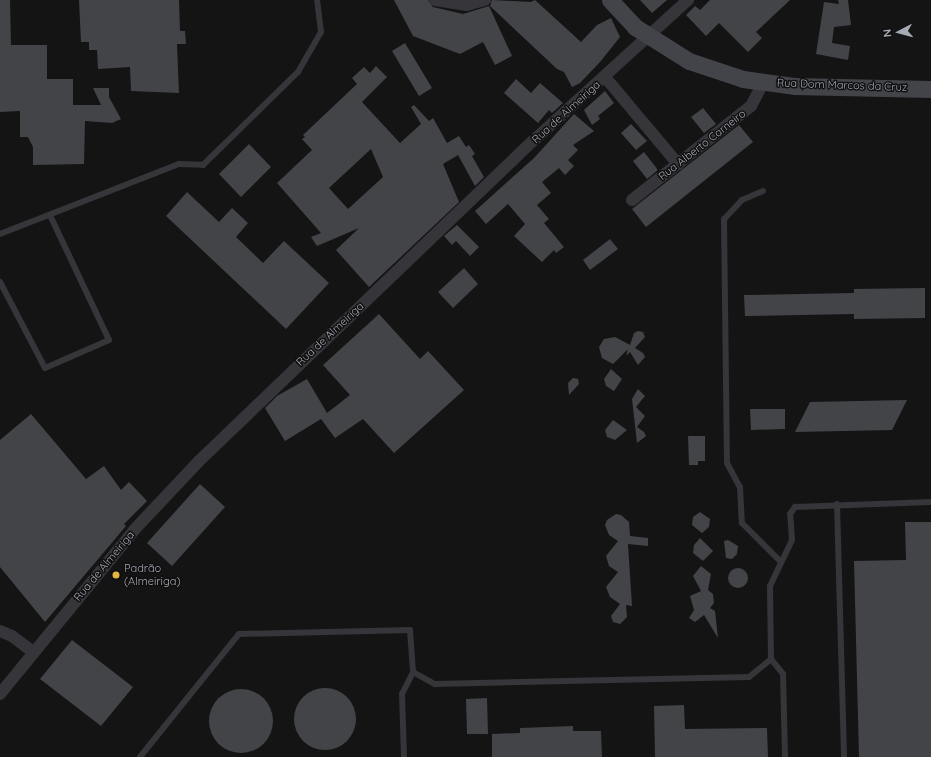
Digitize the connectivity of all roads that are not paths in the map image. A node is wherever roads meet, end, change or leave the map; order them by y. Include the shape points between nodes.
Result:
1 (317, 0) edge
2 (435, 0) edge
3 (484, 0) edge
4 (610, 0) edge
5 (688, 0) edge
6 (650, 36) junction
7 (605, 76) junction
8 (764, 82) junction
9 (931, 88) edge
10 (678, 164) junction
11 (763, 192) dead end
12 (632, 200) dead end
13 (50, 215) junction
14 (0, 234) edge
15 (0, 282) edge
16 (931, 502) edge
17 (837, 504) junction
18 (781, 562) junction
19 (0, 632) edge
20 (33, 652) junction
21 (771, 659) junction
22 (413, 672) junction
23 (0, 694) edge
24 (140, 757) edge
25 (404, 757) edge
26 (785, 757) edge
27 (844, 757) edge

1 - 13 lane via 321,32 298,72 203,165 179,164
2 - 3 street via 467,5
4 - 6 street, Rua Dom Marcos da Cruz via 635,27
5 - 6 street, Rua de Almeiriga
6 - 7 street, Rua de Almeiriga
6 - 8 street, Rua Dom Marcos da Cruz via 689,61 743,79
7 - 10 street
7 - 20 street, Rua de Almeiriga via 527,146 199,461 134,530
8 - 9 street, Rua Dom Marcos da Cruz via 794,86
8 - 10 street, Rua Alberto Carneiro via 751,106
10 - 12 street, Rua Alberto Carneiro
11 - 18 lane via 742,200 724,219 727,463 740,487 742,523
13 - 14 lane
13 - 15 lane via 109,340 45,368
16 - 17 lane
17 - 18 lane via 795,508 790,514 792,540
17 - 27 lane
18 - 21 lane via 770,586
19 - 20 street via 12,636
20 - 23 street, Rua de Almeiriga
21 - 22 lane via 749,677 435,684
21 - 26 lane via 783,674
22 - 24 lane via 410,630 239,634
22 - 25 lane via 402,694

